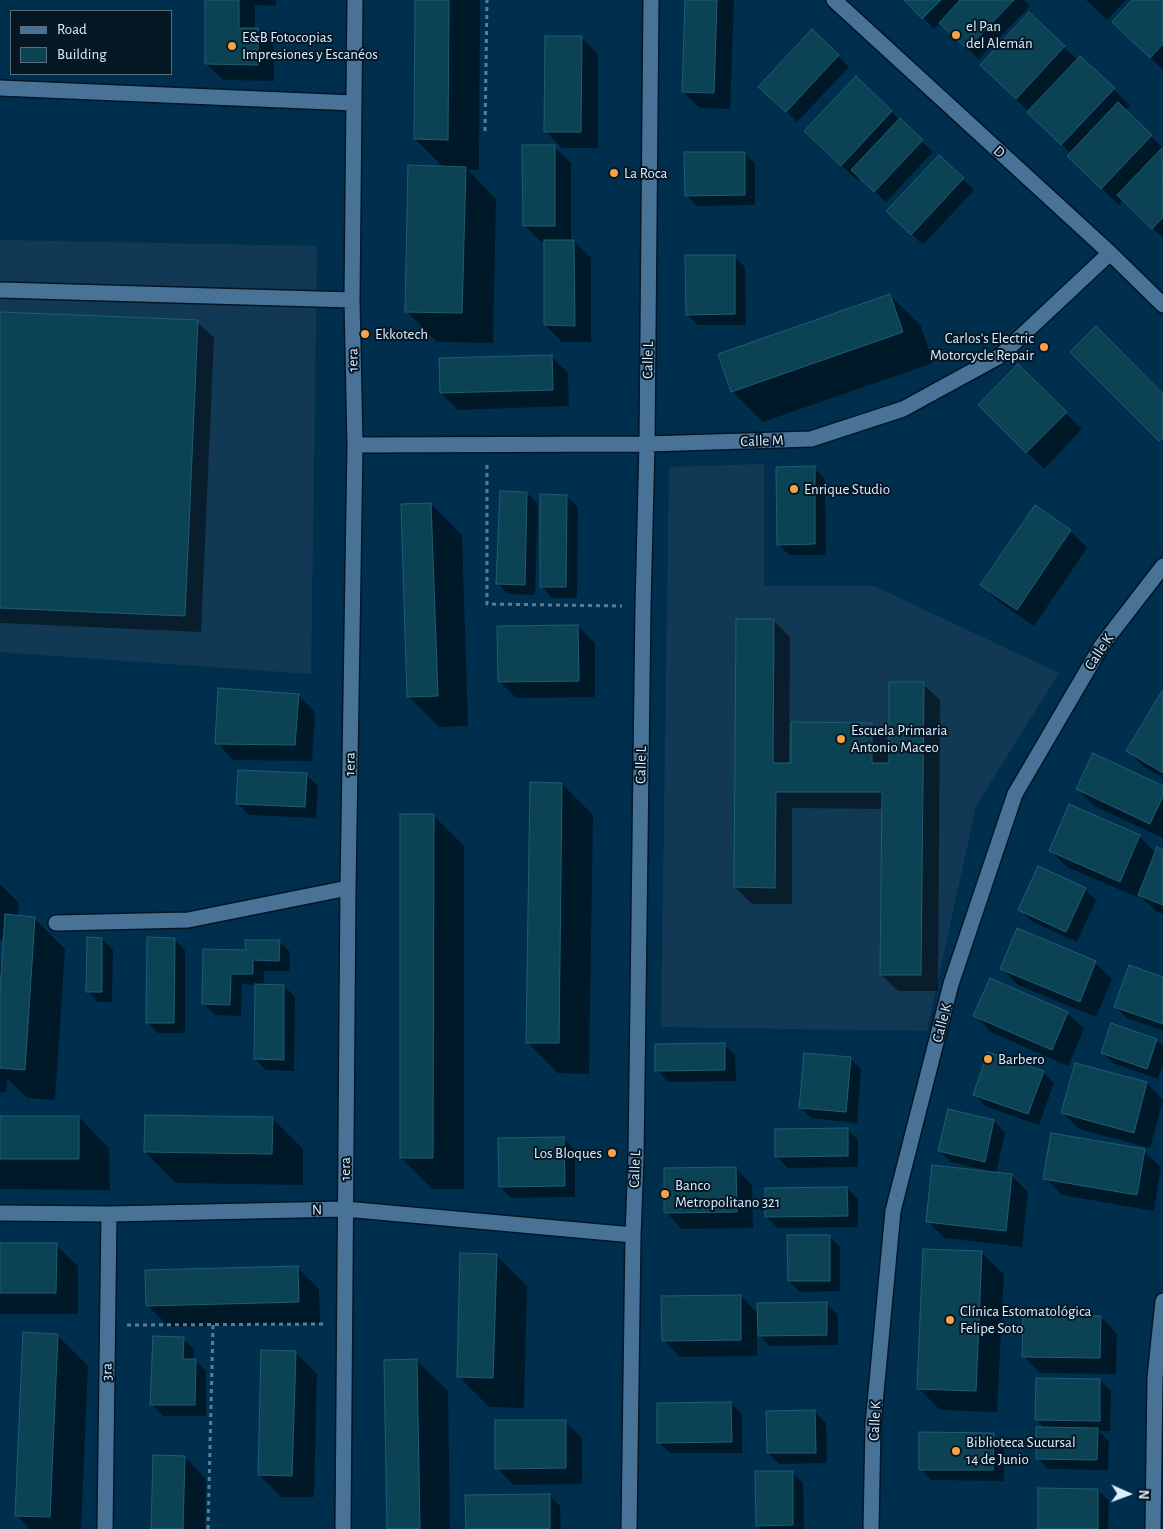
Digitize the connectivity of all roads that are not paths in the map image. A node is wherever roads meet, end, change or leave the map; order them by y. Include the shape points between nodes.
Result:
1 (355, 0) edge
2 (651, 0) edge
3 (834, 0) edge
4 (0, 88) edge
5 (354, 103) junction
6 (1110, 253) junction
7 (0, 290) edge
8 (352, 300) junction
9 (1163, 305) edge
10 (647, 444) junction
11 (355, 445) junction
12 (1163, 566) edge
13 (348, 888) junction
14 (56, 923) dead end
15 (345, 1209) junction
16 (0, 1213) edge
17 (109, 1214) junction
18 (633, 1235) junction
19 (1163, 1300) edge
20 (105, 1529) edge
21 (343, 1529) edge
22 (629, 1529) edge
23 (872, 1529) edge
24 (1153, 1529) edge

1 - 5 street, 1era
2 - 10 street, Calle L
3 - 6 street, D
4 - 5 street
5 - 8 street, 1era
6 - 9 street, D
6 - 10 street, Calle M via 1000,356 903,409 811,439
7 - 8 street
8 - 11 street, 1era
10 - 11 street, Calle M
10 - 18 street, Calle L
11 - 13 street, 1era
12 - 23 street, Calle K via 1102,645 1015,794 952,984 893,1211 873,1425
13 - 14 street via 188,920
13 - 15 street, 1era
15 - 17 street, N
15 - 18 street, N
15 - 21 street, 1era
16 - 17 street, N
17 - 20 street, 3ra
18 - 22 street, Calle L
19 - 24 street via 1155,1378

